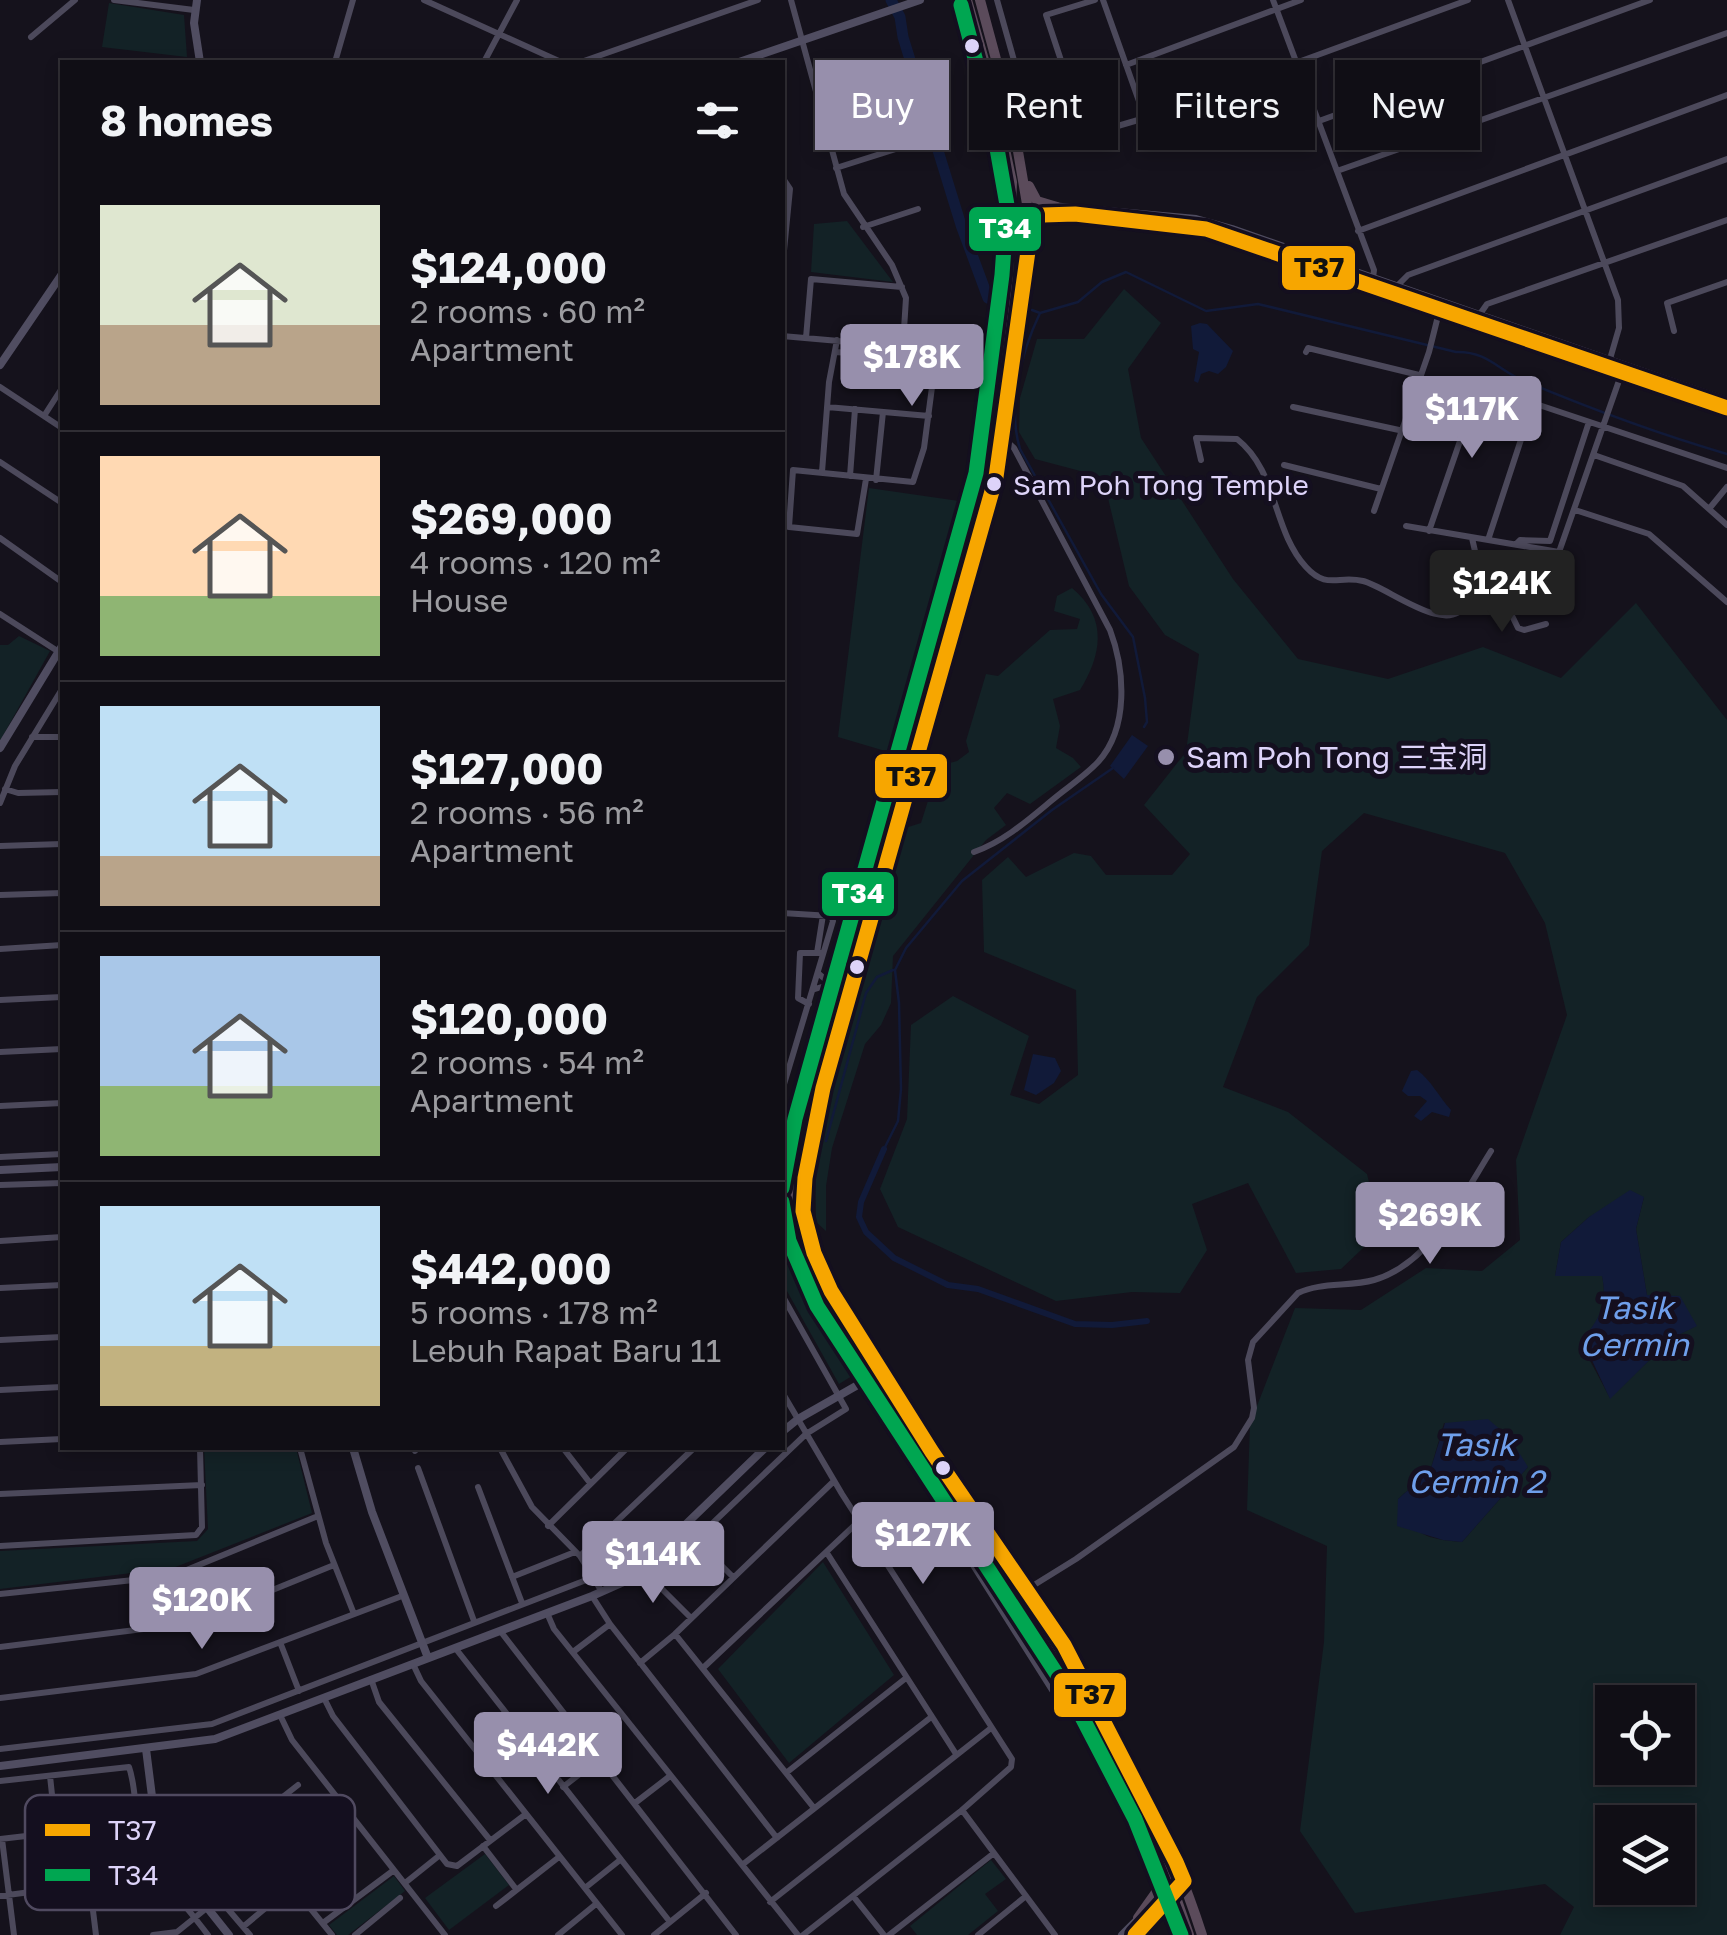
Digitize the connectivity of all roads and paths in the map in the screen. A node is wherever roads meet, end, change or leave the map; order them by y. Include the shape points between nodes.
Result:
1 (75, 0) edge
2 (114, 0) edge
3 (197, 0) edge
4 (352, 0) edge
5 (424, 0) edge
6 (517, 0) edge
7 (758, 0) edge
8 (791, 0) edge
9 (920, 0) edge
10 (954, 0) edge
11 (967, 0) edge
12 (980, 0) edge
13 (997, 0) edge
14 (1099, 0) edge
15 (1274, 0) edge
16 (1301, 0) edge
17 (1468, 0) edge
18 (1508, 0) edge
19 (1650, 0) edge
20 (139, 2) edge
21 (1276, 9) junction
22 (194, 10) junction
23 (497, 33) junction
24 (1727, 33) edge
25 (31, 37) dead end
26 (802, 42) junction
27 (1526, 44) junction
28 (200, 60) edge
29 (336, 60) edge
30 (485, 60) edge
31 (557, 60) edge
32 (587, 60) edge
33 (744, 60) edge
34 (997, 60) edge
35 (1013, 60) edge
36 (1061, 60) edge
37 (1295, 60) edge
38 (1304, 60) edge
39 (1126, 65) junction
40 (815, 88) edge
41 (1727, 95) edge
42 (1138, 98) edge
43 (1544, 98) junction
44 (1315, 112) edge
45 (1319, 122) junction
46 (831, 150) edge
47 (892, 150) edge
48 (1019, 150) edge
49 (1562, 154) junction
50 (1727, 159) edge
51 (1022, 166) junction
52 (836, 168) junction
53 (1336, 171) junction
54 (785, 181) edge
55 (1012, 182) junction
56 (1057, 206) junction
57 (1025, 207) junction
58 (918, 209) dead end
59 (1584, 211) junction
60 (1075, 214) junction
61 (1000, 215) dead end
62 (1727, 220) edge
63 (863, 227) junction
64 (1358, 231) junction
65 (785, 240) edge
66 (1024, 263) junction
67 (1604, 264) junction
68 (1008, 274) junction
69 (60, 277) edge
70 (1372, 281) junction
71 (1727, 282) edge
72 (1397, 286) junction
73 (902, 287) junction
74 (1440, 306) junction
75 (1480, 314) junction
76 (1674, 330) dead end
77 (785, 336) edge
78 (806, 338) junction
79 (836, 340) junction
80 (1001, 343) junction
81 (903, 345) junction
82 (937, 349) junction
83 (834, 352) junction
84 (1306, 352) dead end
85 (988, 354) junction
86 (935, 359) junction
87 (1610, 360) junction
88 (0, 366) edge
89 (998, 367) junction
90 (1642, 371) junction
91 (1622, 372) junction
92 (1419, 375) junction
93 (1480, 383) dead end
94 (0, 387) edge
95 (60, 391) edge
96 (1727, 403) edge
97 (1293, 406) dead end
98 (827, 407) junction
99 (855, 409) junction
100 (883, 412) junction
101 (44, 416) junction
102 (929, 416) junction
103 (1590, 422) junction
104 (1604, 422) junction
105 (60, 427) edge
106 (1400, 430) junction
107 (1002, 437) junction
108 (1594, 454) junction
109 (1201, 460) dead end
110 (0, 462) edge
111 (1284, 465) dead end
112 (1727, 468) edge
113 (822, 472) junction
114 (850, 476) junction
115 (866, 479) junction
116 (876, 480) junction
117 (1727, 488) edge
118 (1381, 489) junction
119 (60, 503) edge
120 (1709, 509) junction
121 (1575, 510) junction
122 (1374, 511) dead end
123 (1406, 526) dead end
124 (1727, 526) edge
125 (1429, 531) junction
126 (0, 538) edge
127 (1472, 538) junction
128 (1488, 540) junction
129 (1516, 544) junction
130 (1480, 574) junction
131 (60, 581) edge
132 (1727, 602) edge
133 (0, 614) edge
134 (1546, 624) dead end
135 (60, 649) edge
136 (60, 692) edge
137 (32, 737) junction
138 (60, 737) edge
139 (0, 748) edge
140 (5, 789) junction
141 (60, 792) edge
142 (0, 804) edge
143 (60, 844) edge
144 (0, 846) edge
145 (974, 852) dead end
146 (60, 893) edge
147 (0, 895) edge
148 (785, 913) edge
149 (60, 946) edge
150 (0, 948) edge
151 (820, 953) junction
152 (851, 953) junction
153 (818, 973) junction
154 (814, 990) junction
155 (60, 997) edge
156 (0, 1000) edge
157 (809, 1004) junction
158 (834, 1023) junction
159 (60, 1049) edge
160 (0, 1052) edge
161 (785, 1083) edge
162 (823, 1088) junction
163 (60, 1103) edge
164 (0, 1106) edge
165 (791, 1150) edge
166 (1491, 1151) dead end
167 (60, 1154) edge
168 (0, 1157) edge
169 (60, 1167) edge
170 (0, 1170) edge
171 (804, 1178) junction
172 (60, 1183) edge
173 (0, 1185) edge
174 (60, 1237) edge
175 (0, 1241) edge
176 (60, 1285) edge
177 (0, 1288) edge
178 (785, 1300) edge
179 (60, 1338) edge
180 (0, 1340) edge
181 (867, 1350) junction
182 (870, 1378) junction
183 (60, 1387) edge
184 (0, 1390) edge
185 (895, 1392) junction
186 (839, 1396) junction
187 (785, 1397) edge
188 (798, 1419) junction
189 (785, 1430) edge
190 (806, 1434) junction
191 (60, 1440) edge
192 (0, 1442) edge
193 (200, 1450) edge
194 (301, 1450) edge
195 (354, 1450) edge
196 (501, 1450) edge
197 (565, 1450) edge
198 (626, 1450) edge
199 (692, 1450) edge
200 (763, 1450) edge
201 (418, 1468) dead end
202 (834, 1481) junction
203 (590, 1483) junction
204 (202, 1485) junction
205 (478, 1488) dead end
206 (0, 1494) edge
207 (940, 1513) dead end
208 (318, 1516) junction
209 (859, 1521) junction
210 (548, 1526) junction
211 (683, 1527) junction
212 (696, 1540) junction
213 (0, 1546) edge
214 (578, 1554) junction
215 (827, 1554) junction
216 (334, 1566) junction
217 (642, 1568) junction
218 (1000, 1571) junction
219 (512, 1577) junction
220 (594, 1577) junction
221 (733, 1577) junction
222 (984, 1582) junction
223 (1026, 1590) junction
224 (602, 1592) junction
225 (0, 1594) edge
226 (402, 1596) junction
227 (592, 1596) junction
228 (522, 1603) junction
229 (546, 1613) junction
230 (354, 1614) junction
231 (691, 1618) junction
232 (474, 1621) junction
233 (610, 1624) junction
234 (501, 1632) junction
235 (675, 1634) junction
236 (280, 1642) junction
237 (421, 1643) junction
238 (0, 1646) edge
239 (456, 1649) junction
240 (573, 1652) junction
241 (428, 1658) junction
242 (640, 1663) junction
243 (413, 1664) junction
244 (703, 1668) junction
245 (906, 1678) junction
246 (371, 1679) junction
247 (299, 1691) junction
248 (0, 1698) edge
249 (324, 1698) junction
250 (1087, 1708) junction
251 (280, 1715) junction
252 (930, 1718) junction
253 (992, 1728) junction
254 (146, 1749) junction
255 (0, 1750) edge
256 (956, 1755) junction
257 (599, 1759) junction
258 (0, 1766) edge
259 (786, 1774) junction
260 (50, 1776) junction
261 (670, 1776) junction
262 (0, 1781) edge
263 (298, 1785) dead end
264 (564, 1787) junction
265 (52, 1795) edge
266 (134, 1795) edge
267 (152, 1795) edge
268 (285, 1795) edge
269 (335, 1795) edge
270 (636, 1802) junction
271 (814, 1808) junction
272 (962, 1810) junction
273 (526, 1814) junction
274 (355, 1820) edge
275 (777, 1838) junction
276 (1, 1839) edge
277 (486, 1843) junction
278 (994, 1853) junction
279 (440, 1855) junction
280 (559, 1856) junction
281 (620, 1860) junction
282 (742, 1865) junction
283 (1164, 1868) junction
284 (394, 1870) junction
285 (1184, 1881) junction
286 (405, 1882) junction
287 (585, 1888) junction
288 (516, 1889) junction
289 (1174, 1890) junction
290 (706, 1894) junction
291 (4, 1896) edge
292 (853, 1896) junction
293 (1026, 1896) junction
294 (400, 1898) dead end
295 (355, 1899) edge
296 (770, 1902) junction
297 (596, 1904) junction
298 (496, 1906) dead end
299 (93, 1910) edge
300 (189, 1910) edge
301 (205, 1910) edge
302 (210, 1910) edge
303 (230, 1910) edge
304 (263, 1910) edge
305 (312, 1910) edge
306 (340, 1910) edge
307 (1156, 1912) junction
308 (1183, 1915) junction
309 (1138, 1918) junction
310 (196, 1919) junction
311 (670, 1922) junction
312 (323, 1923) junction
313 (244, 1926) junction
314 (732, 1933) edge
315 (14, 1935) edge
316 (96, 1935) edge
317 (154, 1935) edge
318 (208, 1935) edge
319 (230, 1935) edge
320 (250, 1935) edge
321 (332, 1935) edge
322 (355, 1935) edge
323 (445, 1935) edge
324 (558, 1935) edge
325 (622, 1935) edge
326 (654, 1935) edge
327 (800, 1935) edge
328 (886, 1935) edge
329 (978, 1935) edge
330 (1056, 1935) edge
331 (1122, 1935) edge
332 (1135, 1935) edge
333 (1189, 1935) edge
334 (1202, 1935) edge

1 - 25 street
2 - 20 street
3 - 22 street
4 - 29 street
5 - 23 street
6 - 23 street
7 - 32 street
8 - 26 street
9 - 26 street
10 - 61 street via 1002,180
11 - 55 highway
12 - 34 highway
13 - 35 street
14 - 36 street via 1046,16
14 - 39 street
15 - 21 street
16 - 21 street
17 - 38 street
18 - 27 street
19 - 27 street
20 - 22 street
21 - 37 street
21 - 39 street
22 - 28 street
23 - 30 street
23 - 31 street
24 - 43 street
26 - 33 street
26 - 40 street
27 - 43 street
27 - 45 street
39 - 42 street
41 - 49 street
43 - 49 street
43 - 53 street
44 - 45 street
45 - 53 street
46 - 52 street
47 - 52 street
48 - 51 highway
49 - 59 street
49 - 64 street
50 - 59 street
51 - 56 highway via 1037,202
51 - 57 highway
52 - 63 street
53 - 64 street
54 - 65 street
55 - 57 highway
55 - 68 highway
56 - 57 street
56 - 70 street via 1207,222
57 - 60 street
57 - 66 highway
57 - 68 highway
58 - 63 street
59 - 67 street
59 - 72 street via 1408,275
60 - 66 highway via 1037,218
60 - 70 street via 1206,229
62 - 67 street
63 - 73 street
64 - 70 street
66 - 107 highway
67 - 75 street via 1487,304
67 - 87 street via 1620,312
68 - 80 highway
69 - 88 street
70 - 72 street
70 - 74 street
71 - 76 street via 1667,304
72 - 74 street
73 - 78 street via 811,279
73 - 81 street via 908,308
74 - 75 street
74 - 91 street
74 - 92 street
75 - 87 street
77 - 78 street
78 - 79 street
79 - 81 street
79 - 83 street
80 - 85 street
80 - 89 highway
81 - 82 street
82 - 85 street
82 - 86 street
83 - 86 street
83 - 98 street
84 - 92 street
85 - 89 street
86 - 102 street
87 - 90 street
87 - 91 street
89 - 152 highway via 973,521
90 - 91 street
90 - 96 street
91 - 96 street
91 - 104 street
92 - 106 street
93 - 125 street
94 - 101 street
95 - 101 street
97 - 106 street
98 - 99 street
98 - 113 street
99 - 100 street
99 - 114 street
100 - 102 street
100 - 116 street
101 - 105 street
102 - 116 street via 913,482
103 - 104 street
103 - 128 street via 1533,403
103 - 129 street via 1550,541
104 - 108 street
104 - 112 street
106 - 118 street
107 - 145 street via 1014,448 1110,630 1121,704 1116,732 1098,762 1005,838
107 - 162 highway via 973,565
108 - 120 street via 1678,484
108 - 121 street
109 - 130 street via 1196,438 1242,443 1260,463 1295,552 1324,581 1365,581 1455,616
110 - 119 street
111 - 118 street
113 - 114 street
113 - 115 street via 793,470 791,528 857,534
114 - 115 street
115 - 116 street
117 - 120 street
118 - 122 street
120 - 124 street
121 - 129 street via 1558,552
121 - 132 street via 1648,534
123 - 125 street
125 - 127 street
126 - 131 street
127 - 128 street
127 - 130 street
128 - 129 street
130 - 134 street via 1498,587 1518,628
133 - 135 street
135 - 139 street
136 - 137 street
137 - 138 street
137 - 140 street
140 - 141 street
140 - 142 street
143 - 144 street
146 - 147 street
148 - 151 street via 824,915
149 - 150 street
151 - 153 street
151 - 157 street via 800,953 798,998
152 - 153 street via 837,979
152 - 158 highway
153 - 154 street
154 - 157 street
154 - 158 street via 825,986 834,992
155 - 156 street
157 - 161 street
158 - 165 highway
159 - 160 street
162 - 165 highway
162 - 171 highway
163 - 164 street
165 - 171 highway
165 - 182 highway via 793,1206 807,1259
166 - 223 street via 1430,1244 1413,1258 1379,1279 1298,1293 1253,1342 1248,1360 1254,1408 1234,1447
167 - 168 street
169 - 170 street
171 - 181 highway via 803,1211 814,1253
172 - 173 street
174 - 175 street
176 - 177 street
178 - 186 street
179 - 180 street
181 - 182 highway
181 - 185 highway
182 - 185 highway
182 - 186 street
182 - 218 highway
183 - 184 street
185 - 223 highway
186 - 188 street
186 - 190 street via 846,1409
187 - 188 street
188 - 189 street
188 - 190 street
190 - 202 street
190 - 212 street
191 - 192 street
193 - 204 street
194 - 208 street
195 - 226 street
196 - 210 street
197 - 203 street
198 - 203 street
199 - 214 street
200 - 211 street
201 - 232 street
202 - 209 street
202 - 221 street
203 - 210 street
204 - 206 street
204 - 213 street via 196,1535
205 - 219 street
207 - 222 street
208 - 216 street
208 - 225 street via 172,1576
209 - 215 street
209 - 253 street
210 - 214 street
211 - 212 street
211 - 217 street
212 - 221 street
214 - 219 street
214 - 220 street
215 - 244 street
215 - 245 street
216 - 230 street
216 - 238 street via 191,1623
217 - 224 street
217 - 231 street
218 - 222 street
218 - 250 highway
219 - 228 street
220 - 224 street
220 - 228 street
221 - 231 street
222 - 250 street via 1069,1717
223 - 285 highway via 1090,1690
224 - 227 street
226 - 230 street
226 - 237 street
227 - 229 street
227 - 233 street
228 - 232 street
229 - 234 street
229 - 240 street
230 - 236 street
231 - 235 street
232 - 237 street
233 - 240 street
233 - 242 street
234 - 239 street
234 - 257 street
235 - 242 street
235 - 244 street
236 - 247 street
236 - 248 street via 196,1674
237 - 241 street
237 - 247 street
239 - 241 street
239 - 264 street
240 - 261 street
241 - 243 street
242 - 275 street
243 - 246 street
243 - 273 street
244 - 259 street
245 - 252 street
245 - 259 street
246 - 249 street
246 - 277 street via 379,1702
247 - 255 street via 212,1724
249 - 251 street
249 - 279 street
250 - 283 highway
251 - 254 street via 215,1739
251 - 269 street
252 - 256 street
252 - 271 street
253 - 256 street
253 - 272 street via 1012,1763
254 - 258 street
254 - 267 street
256 - 296 street
257 - 264 street
257 - 270 street
259 - 271 street
260 - 262 street
260 - 265 street
260 - 266 street via 129,1766
261 - 270 street
261 - 282 street
263 - 268 street
264 - 281 street
270 - 290 street
271 - 275 street
272 - 278 street
272 - 292 street
273 - 277 street
273 - 280 street
274 - 284 street
275 - 282 street
276 - 291 street
277 - 279 street via 457,1866
277 - 288 street
278 - 293 street
278 - 328 street
279 - 286 street
280 - 287 street
280 - 288 street
281 - 287 street
281 - 311 street
282 - 296 street
283 - 289 highway
283 - 309 highway via 1160,1888
284 - 286 street
284 - 295 street
285 - 289 street
285 - 334 highway
286 - 323 street
287 - 297 street
288 - 298 street
289 - 307 street
289 - 308 highway
289 - 309 street
290 - 311 street
290 - 314 street
291 - 315 street
292 - 327 street
292 - 328 street
293 - 329 street
293 - 330 street
294 - 322 street
296 - 327 street
297 - 324 street
297 - 325 street
299 - 316 street
300 - 310 street
301 - 310 street
302 - 319 street
303 - 313 street
304 - 313 street
305 - 312 street
306 - 312 street
307 - 308 highway
307 - 332 street
308 - 333 highway
309 - 331 street
310 - 317 street via 177,1932
310 - 318 street
311 - 326 street
312 - 321 street
313 - 320 street

